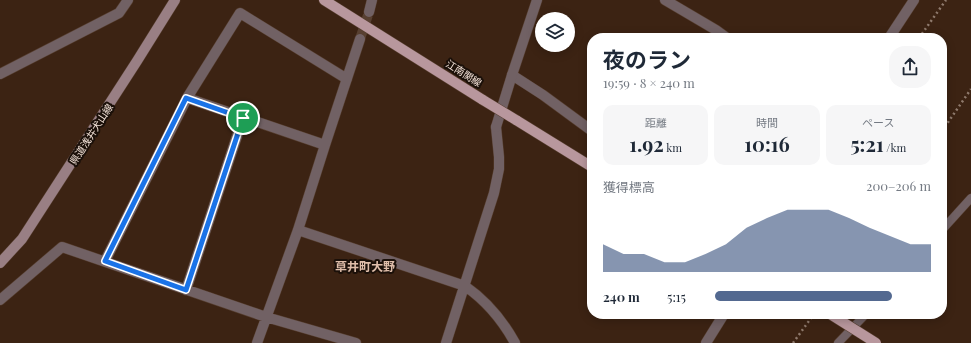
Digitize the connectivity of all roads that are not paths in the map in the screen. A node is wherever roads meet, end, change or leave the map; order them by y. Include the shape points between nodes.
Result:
1 (128, 0) edge
2 (175, 0) edge
3 (324, 0) edge
4 (372, 0) edge
5 (537, 0) edge
6 (665, 0) edge
7 (914, 0) edge
8 (369, 12) tunnel mouth
9 (720, 33) edge
10 (891, 33) edge
11 (360, 39) tunnel mouth
12 (0, 74) edge
13 (512, 75) junction
14 (346, 79) junction
15 (186, 98) junction
16 (243, 118) junction
17 (587, 126) edge
18 (325, 145) junction
19 (587, 164) edge
20 (971, 198) edge
21 (947, 224) edge
22 (298, 230) junction
23 (105, 261) junction
24 (0, 262) edge
25 (465, 286) junction
26 (186, 290) junction
27 (0, 300) edge
28 (266, 317) junction
29 (721, 319) edge
30 (838, 319) edge
31 (861, 319) edge
32 (257, 343) edge
33 (356, 343) edge
34 (446, 343) edge
35 (515, 343) edge
36 (706, 343) edge
37 (838, 343) edge
38 (876, 343) edge

1 - 12 street via 119,13
2 - 24 main road, 県道浅井犬山線 via 22,239
3 - 19 main road, 江南関線, bridge
4 - 8 street
5 - 13 street
6 - 9 street
7 - 10 street
11 - 14 street
13 - 17 street
13 - 25 street via 496,127 499,157 494,193
14 - 15 street via 240,13
14 - 18 street
15 - 16 street
15 - 23 street
16 - 18 street
16 - 26 street
18 - 22 street
20 - 21 lane
22 - 25 street
22 - 28 street
23 - 26 street
23 - 27 street via 62,247
25 - 34 street
25 - 35 street via 480,298
26 - 28 street
28 - 32 street
28 - 33 street
29 - 36 street
30 - 38 main road, bridge
31 - 37 lane

